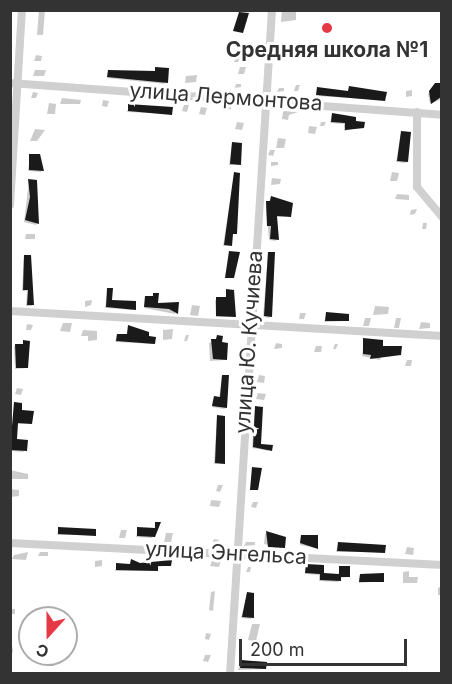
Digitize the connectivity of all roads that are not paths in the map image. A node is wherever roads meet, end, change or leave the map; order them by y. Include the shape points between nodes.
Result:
1 (22, 10) edge
2 (272, 10) edge
3 (14, 83) edge
4 (267, 100) junction
5 (417, 112) junction
6 (441, 114) edge
7 (10, 205) edge
8 (441, 217) edge
9 (10, 311) edge
10 (249, 327) junction
11 (441, 336) edge
12 (10, 543) edge
13 (235, 553) junction
14 (441, 565) edge
15 (230, 674) edge

1 - 3 street
2 - 4 street, улица Ю. Кучиева
3 - 4 street, улица Лермонтова
3 - 7 street
4 - 5 street, улица Лермонтова
4 - 10 street, улица Ю. Кучиева
5 - 6 street, улица Лермонтова
5 - 8 street via 417,187
9 - 10 street
10 - 11 street
10 - 13 street, улица Ю. Кучиева
12 - 13 street, улица Энгельса
13 - 14 street, улица Энгельса
13 - 15 street, улица Ю. Кучиева

